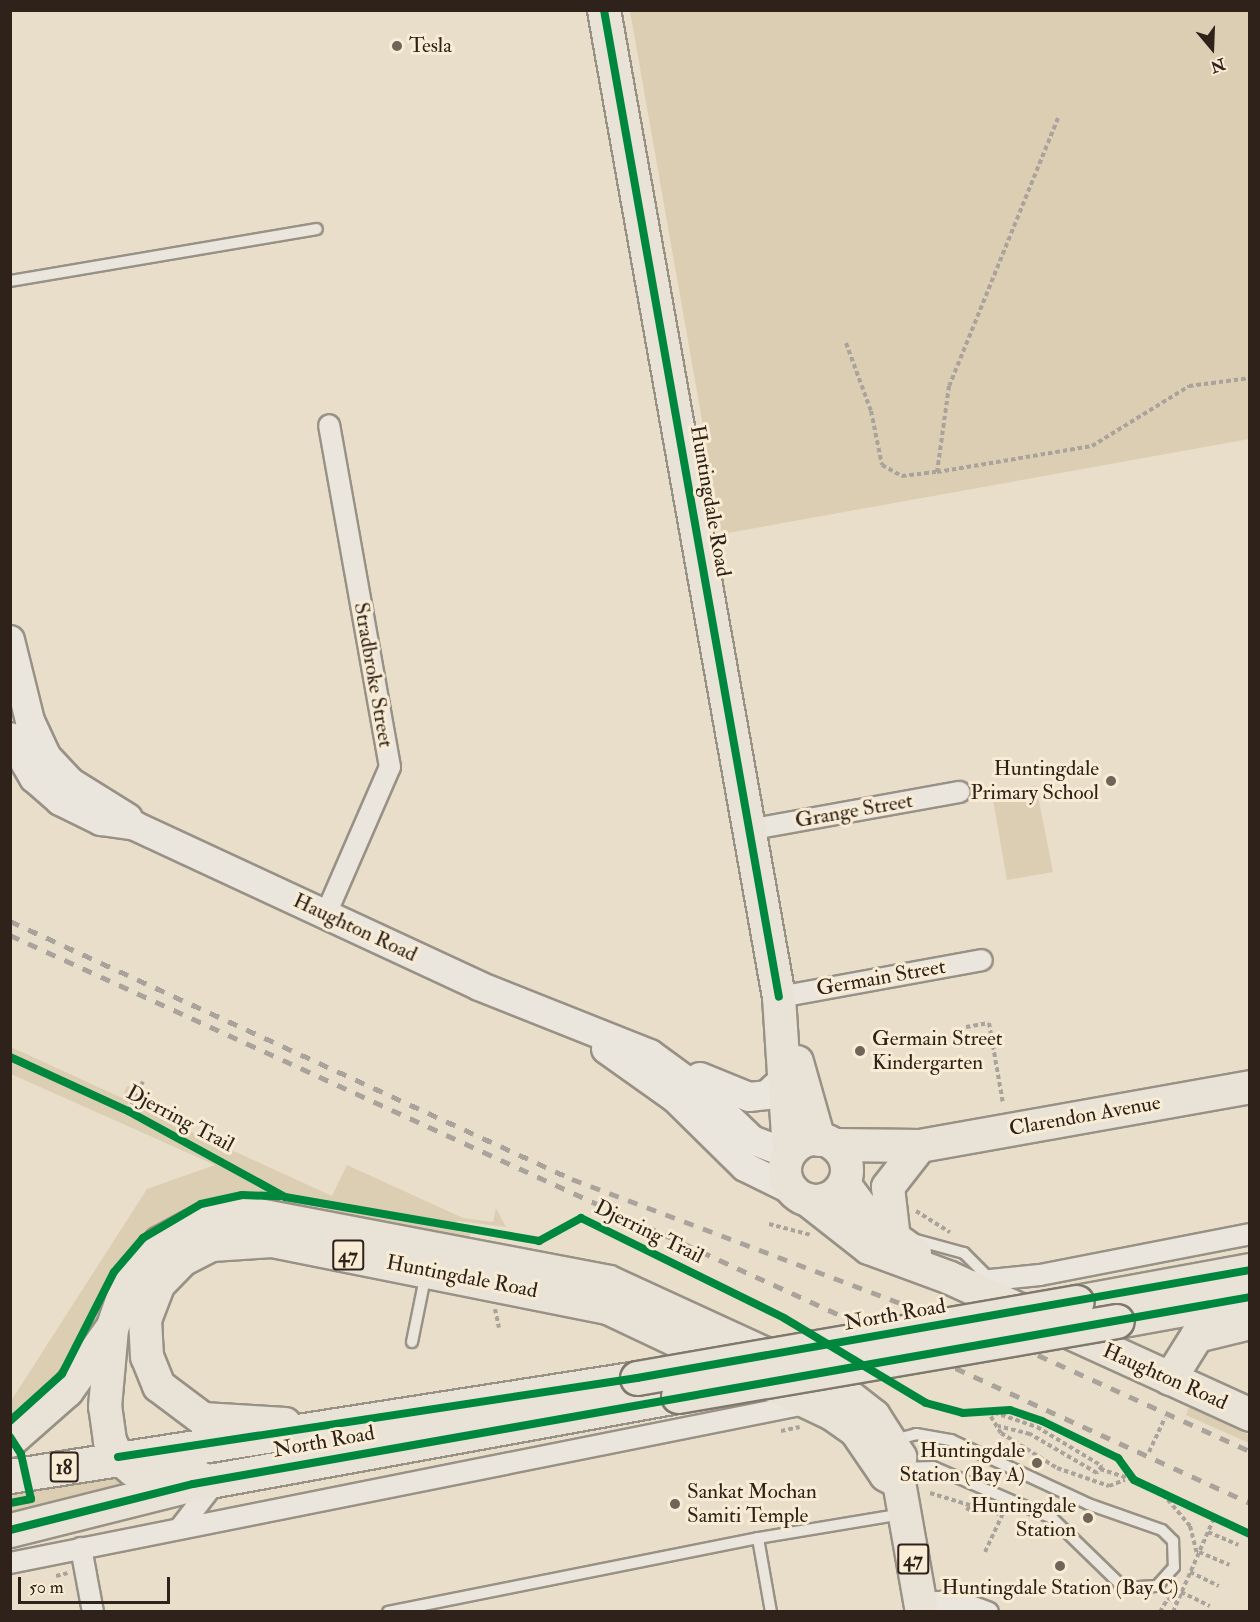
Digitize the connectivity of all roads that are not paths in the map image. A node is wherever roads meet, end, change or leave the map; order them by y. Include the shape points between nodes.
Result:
1 (604, 10) edge
2 (318, 229) dead end
3 (10, 281) edge
4 (329, 424) dead end
5 (10, 640) edge
6 (24, 747) edge
7 (960, 792) dead end
8 (748, 830) junction
9 (326, 914) junction
10 (982, 960) dead end
11 (779, 997) junction
12 (575, 1028) junction
13 (785, 1033) junction
14 (660, 1059) junction
15 (782, 1081) junction
16 (1250, 1087) edge
17 (827, 1143) junction
18 (920, 1146) junction
19 (789, 1153) junction
20 (845, 1183) junction
21 (802, 1196) junction
22 (1250, 1234) edge
23 (894, 1239) junction
24 (429, 1258) junction
25 (1250, 1269) edge
26 (950, 1278) junction
27 (997, 1292) junction
28 (1250, 1297) edge
29 (1250, 1323) edge
30 (112, 1329) junction
31 (412, 1342) dead end
32 (1170, 1379) junction
33 (807, 1415) junction
34 (1250, 1415) edge
35 (322, 1426) junction
36 (10, 1441) edge
37 (118, 1457) junction
38 (891, 1464) junction
39 (10, 1476) edge
40 (213, 1481) junction
41 (904, 1514) junction
42 (180, 1528) junction
43 (10, 1530) edge
44 (758, 1538) junction
45 (81, 1548) junction
46 (10, 1563) edge
47 (921, 1607) edge
48 (93, 1611) edge
49 (388, 1611) edge
50 (771, 1611) edge
51 (988, 1611) edge

1 - 8 main road, Huntingdale Road
2 - 3 lane
4 - 9 street, Stradbroke Street via 390,767
5 - 6 street
6 - 9 street, Haughton Road via 70,782 120,811 135,826
7 - 8 street, Grange Street
8 - 11 main road, Huntingdale Road
9 - 12 street, Haughton Road
10 - 11 street, Germain Street
11 - 13 main road, Huntingdale Road
12 - 14 street, Haughton Road
12 - 21 street, Haughton Road via 675,1098 745,1167
13 - 15 main road, Huntingdale Road
13 - 17 main road, Huntingdale Road
14 - 15 street via 744,1097 767,1095
14 - 19 street, Haughton Road via 752,1140
15 - 19 main road, Huntingdale Road
16 - 18 main road, Clarendon Avenue
17 - 18 main road, Clarendon Avenue
17 - 19 main road
17 - 20 main road via 847,1166
18 - 20 main road, Clarendon Avenue
18 - 23 main road via 888,1187
19 - 21 main road via 785,1172
20 - 21 main road via 832,1197
20 - 23 main road, Haughton Road via 855,1205
21 - 26 main road, Haughton Road via 843,1233 869,1248
22 - 27 street
23 - 26 main road, Haughton Road
23 - 27 lane via 947,1245 976,1261
24 - 30 main road, Huntingdale Road / 47 via 253,1214 205,1219 145,1256 122,1296
24 - 31 lane
24 - 33 main road, Huntingdale Road / 47 via 608,1308
24 - 35 main road, Huntingdale Road / 47 via 242,1240 193,1254 159,1284 147,1310 144,1339 152,1374 171,1400 211,1421
24 - 38 main road, Huntingdale Road / 47 via 609,1282 837,1387 874,1416
25 - 35 highway, North Road / 18, bridge via 638,1378
26 - 27 main road, Haughton Road
27 - 32 main road, Haughton Road
28 - 40 highway, North Road / 18, bridge
29 - 32 main road via 1197,1336
30 - 36 main road via 67,1391
30 - 37 main road, Huntingdale Road / 47 via 105,1407 110,1441
32 - 34 main road, Haughton Road
33 - 38 main road, Huntingdale Road / 47 via 845,1422
33 - 42 street
35 - 37 highway, North Road / 18
37 - 39 highway, North Road / 18
37 - 40 main road via 134,1470 169,1468
38 - 38 lane via 916,1434 951,1440 1162,1530 1173,1541 1174,1567 1157,1586 1124,1588 1052,1518 933,1467
38 - 41 main road, Huntingdale Road / 47
40 - 42 street
40 - 43 highway, North Road / 18
41 - 44 lane
41 - 47 main road, Huntingdale Road / 47
42 - 45 street
44 - 49 lane
44 - 50 lane
45 - 46 street
45 - 48 street
47 - 51 street via 957,1601

